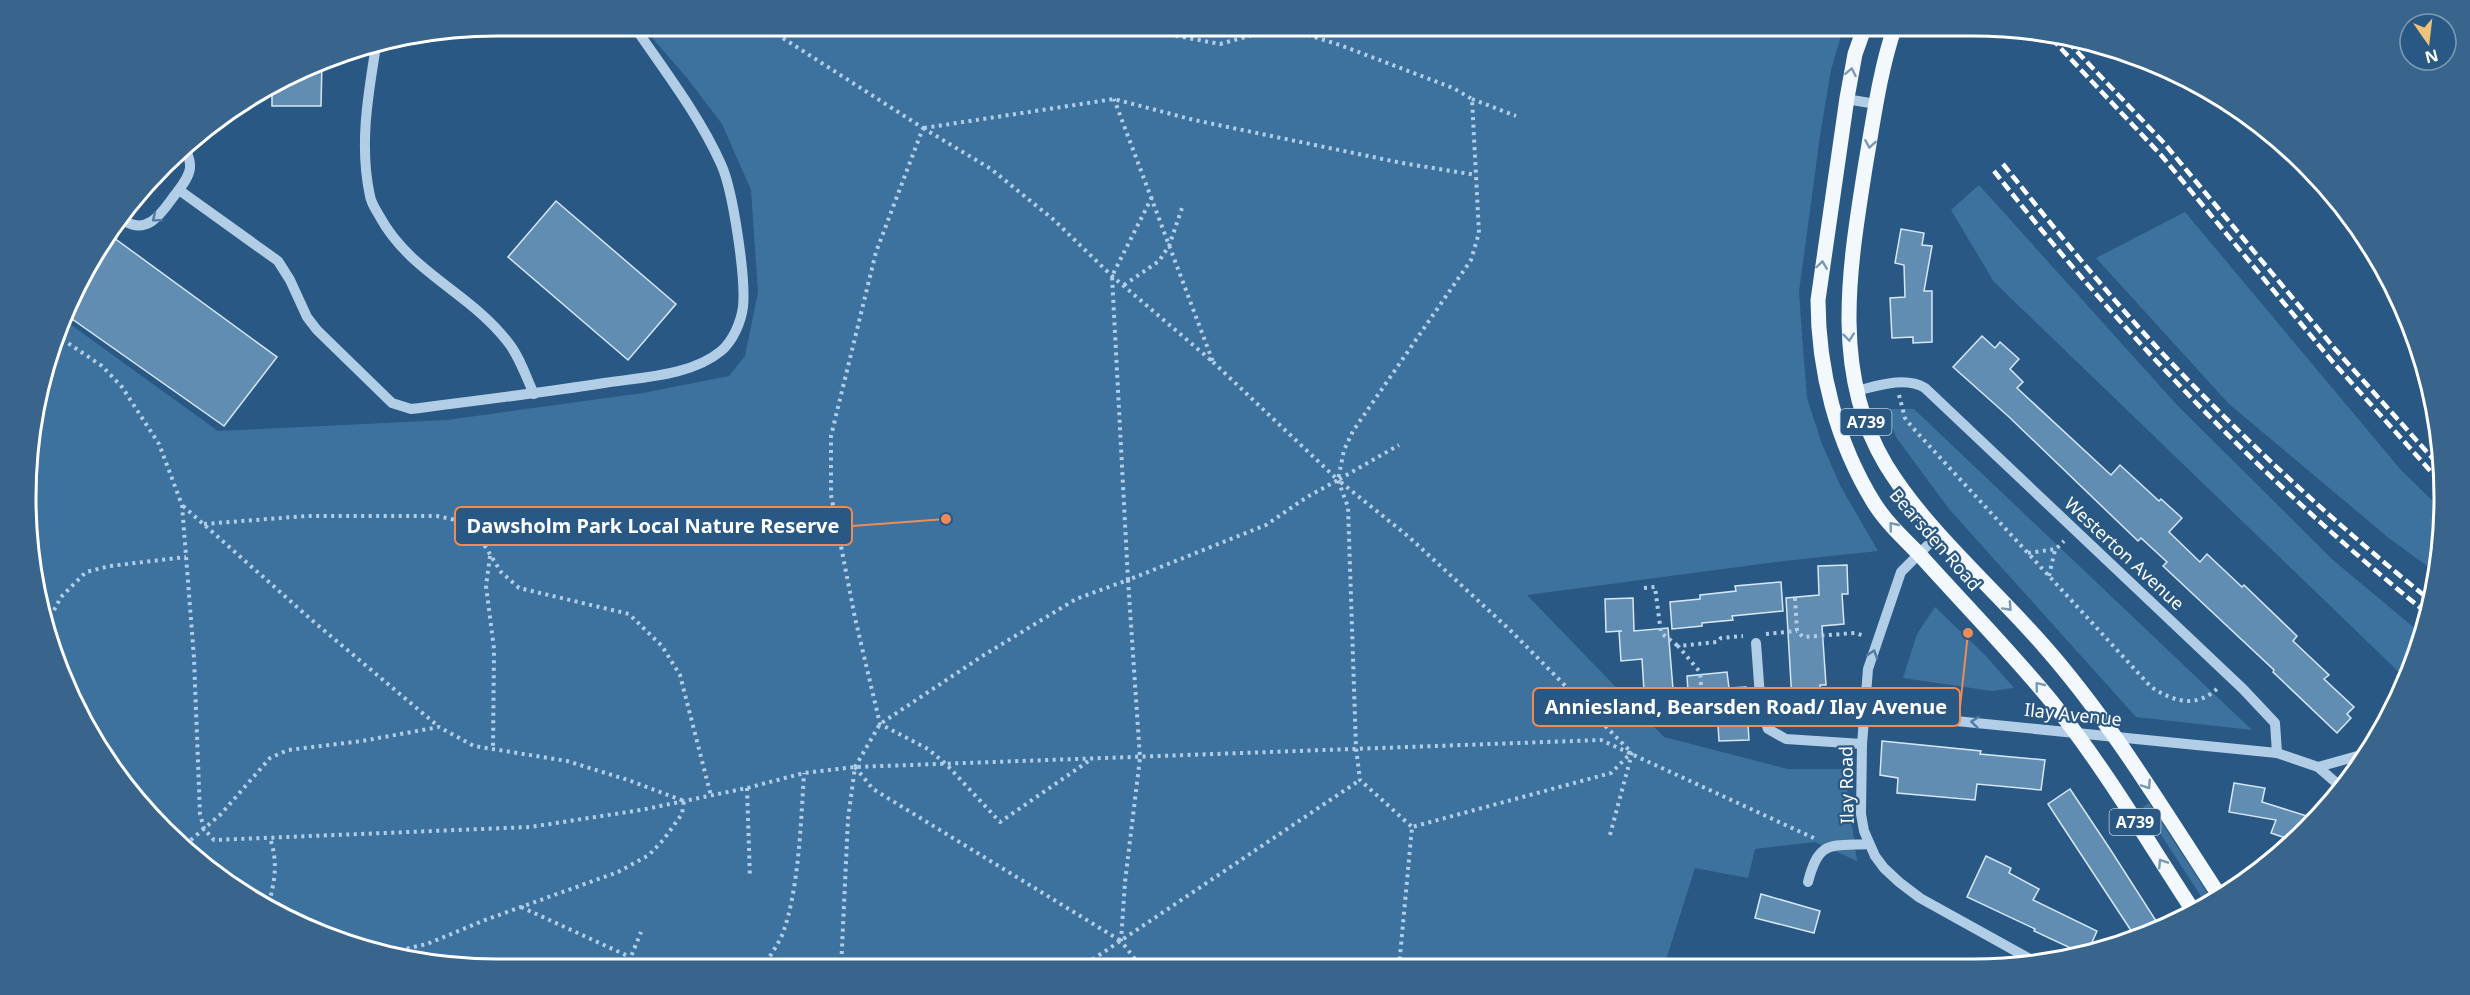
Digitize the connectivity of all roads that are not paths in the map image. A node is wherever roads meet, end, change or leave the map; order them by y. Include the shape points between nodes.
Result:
1 (641, 36) edge
2 (1861, 36) edge
3 (1892, 36) edge
4 (375, 53) edge
5 (1846, 99) junction
6 (1876, 104) junction
7 (187, 156) edge
8 (179, 190) junction
9 (128, 222) edge
10 (1856, 392) junction
11 (534, 394) junction
12 (1939, 534) junction
13 (1918, 554) junction
14 (1756, 639) road end
15 (1685, 699) dead end
16 (1761, 710) junction
17 (1865, 711) junction
18 (2075, 732) junction
19 (2115, 736) junction
20 (1862, 744) junction
21 (2277, 753) junction
22 (2354, 757) edge
23 (2318, 767) junction
24 (2335, 782) edge
25 (1869, 844) junction
26 (1808, 882) dead end
27 (2215, 889) edge
28 (2189, 905) edge
29 (2024, 956) edge

1 - 11 street via 721,164 732,204 743,285 743,308 736,332 722,350 704,362 678,371
5 -> 2 main road, Bearsden Road / A739
3 - 6 main road, Bearsden Road / A739
4 - 11 street via 365,115 370,199 388,233 404,251 508,341
5 - 6 street
13 -> 5 main road, Bearsden Road / A739 via 1875,504 1858,473 1841,437 1823,366 1818,300
6 -> 10 main road, Bearsden Road / A739 via 1849,289 1848,326
7 - 8 street via 190,167
8 -> 9 street via 158,219 137,226
8 - 11 street via 278,261 317,330 392,403 411,409
10 - 12 main road, Bearsden Road / A739 via 1885,463
10 - 21 street, Westerton Avenue via 1911,382 1925,388 2230,676 2275,723
12 - 13 street, Ilay Road
12 -> 19 main road, Bearsden Road / A739 via 2044,646
17 -> 13 street, Ilay Road via 1868,669 1901,573
18 -> 13 main road, Bearsden Road / A739 via 2018,662
14 - 16 street
15 - 16 street via 1717,698 1718,718 1748,717
16 - 20 street via 1768,729 1786,739
18 -> 17 street, Ilay Avenue
17 - 20 street, Ilay Road
18 - 19 street, Ilay Avenue
28 -> 18 main road, Bearsden Road / A739
19 - 21 street, Ilay Avenue
19 -> 27 main road, Bearsden Road / A739
20 - 25 street, Ilay Road via 1861,814
21 - 23 street
22 - 23 street
23 - 24 street
25 - 26 street via 1830,846 1814,860
25 - 29 street, Ilay Road via 1884,868 1920,898

